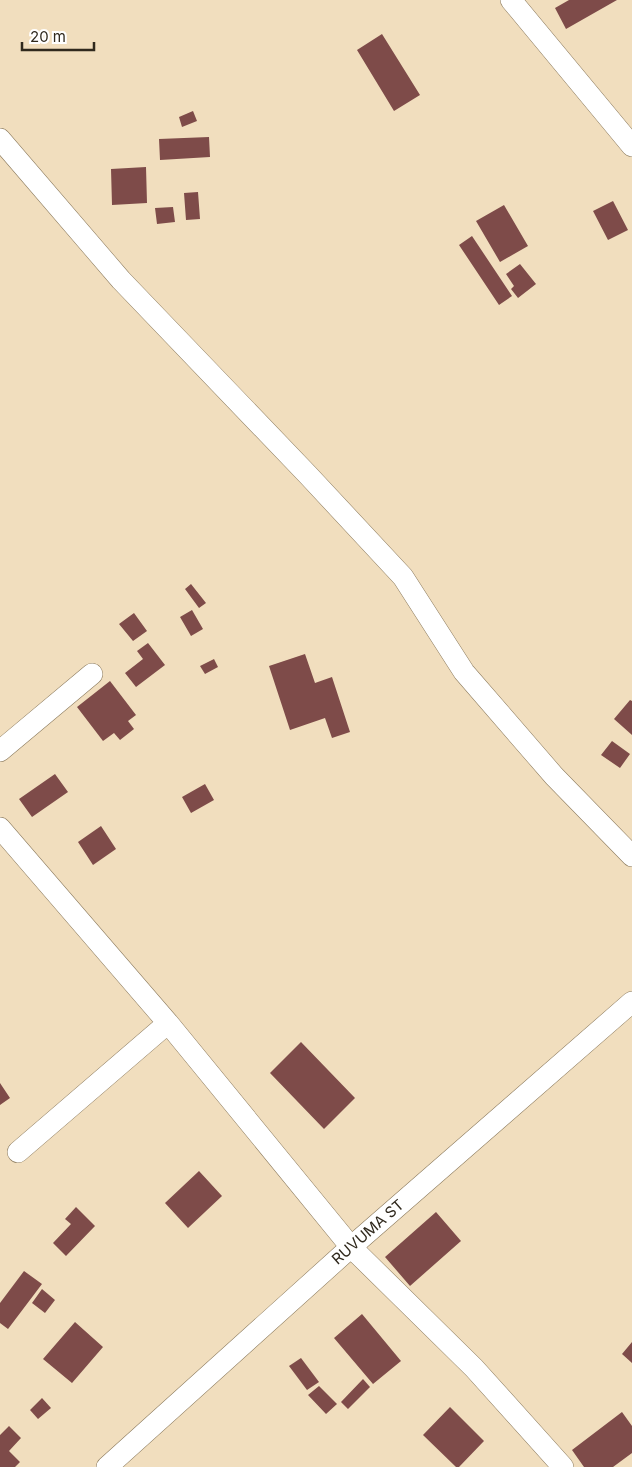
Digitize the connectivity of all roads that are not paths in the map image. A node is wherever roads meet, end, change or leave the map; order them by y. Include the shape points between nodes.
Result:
1 (511, 0) edge
2 (0, 138) edge
3 (632, 146) edge
4 (92, 674) dead end
5 (0, 751) edge
6 (0, 828) edge
7 (632, 856) edge
8 (632, 1002) edge
9 (168, 1023) junction
10 (18, 1152) dead end
11 (351, 1247) junction
12 (107, 1467) edge
13 (563, 1467) edge

1 - 3 street
2 - 7 street via 121,280 403,577 464,672 554,776
4 - 5 street
6 - 9 street
8 - 11 street, RUVUMA ST
9 - 10 street
9 - 11 street
11 - 12 street, RUVUMA ST
11 - 13 street via 474,1368

